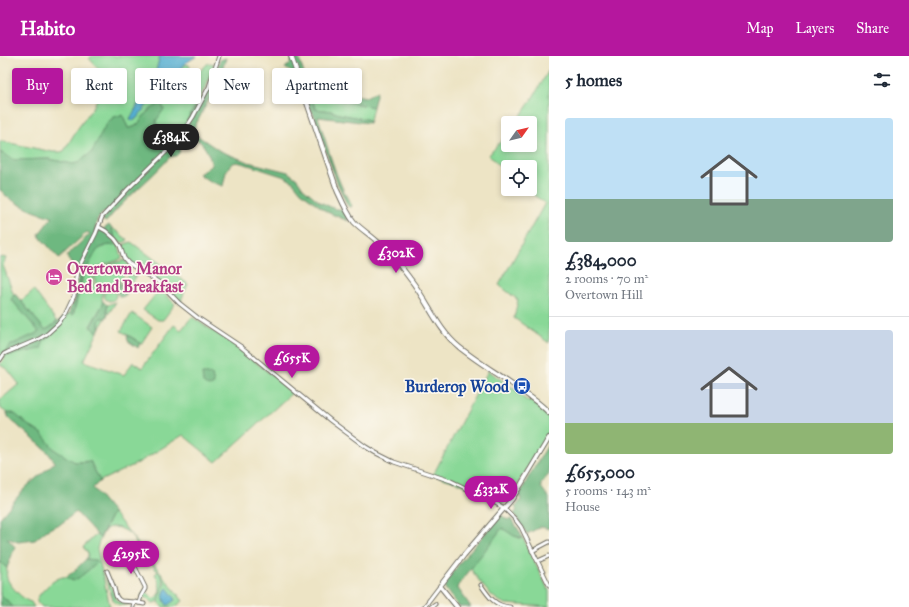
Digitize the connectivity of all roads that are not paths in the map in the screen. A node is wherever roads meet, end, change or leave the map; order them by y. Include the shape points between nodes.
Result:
1 (219, 56) edge
2 (291, 56) edge
3 (99, 227) junction
4 (0, 360) edge
5 (549, 413) edge
6 (549, 438) edge
7 (504, 508) junction
8 (549, 542) edge
9 (127, 544) dead end
10 (116, 547) dead end
11 (121, 548) junction
12 (532, 550) junction
13 (549, 556) edge
14 (538, 561) junction
15 (107, 571) dead end
16 (548, 581) edge
17 (481, 585) dead end
18 (549, 585) edge
19 (440, 586) junction
20 (134, 602) junction
21 (426, 603) junction
22 (435, 604) dead end
23 (133, 607) edge
24 (424, 607) edge
25 (430, 607) edge
26 (457, 607) edge
27 (510, 607) edge

1 - 3 street via 209,87 185,129 104,215
2 - 5 main road via 337,190 351,217 382,245 418,290 454,343 522,390
3 - 4 street via 77,271 74,296 65,315 47,334 4,354
3 - 7 street via 115,239 128,263 160,283 198,318 240,346 331,421 376,454 451,481
6 - 7 main road
7 - 12 street via 518,523
7 - 19 main road
8 - 12 street
9 - 11 street
10 - 11 street
11 - 20 street via 145,587 141,596 142,603
12 - 14 street
13 - 14 street
14 - 16 street
15 - 20 street via 118,599 121,602
16 - 18 street
17 - 27 street via 488,596 498,604
19 - 21 street
19 - 26 main road
20 - 23 street
21 - 24 street
21 - 25 street
22 - 25 street

